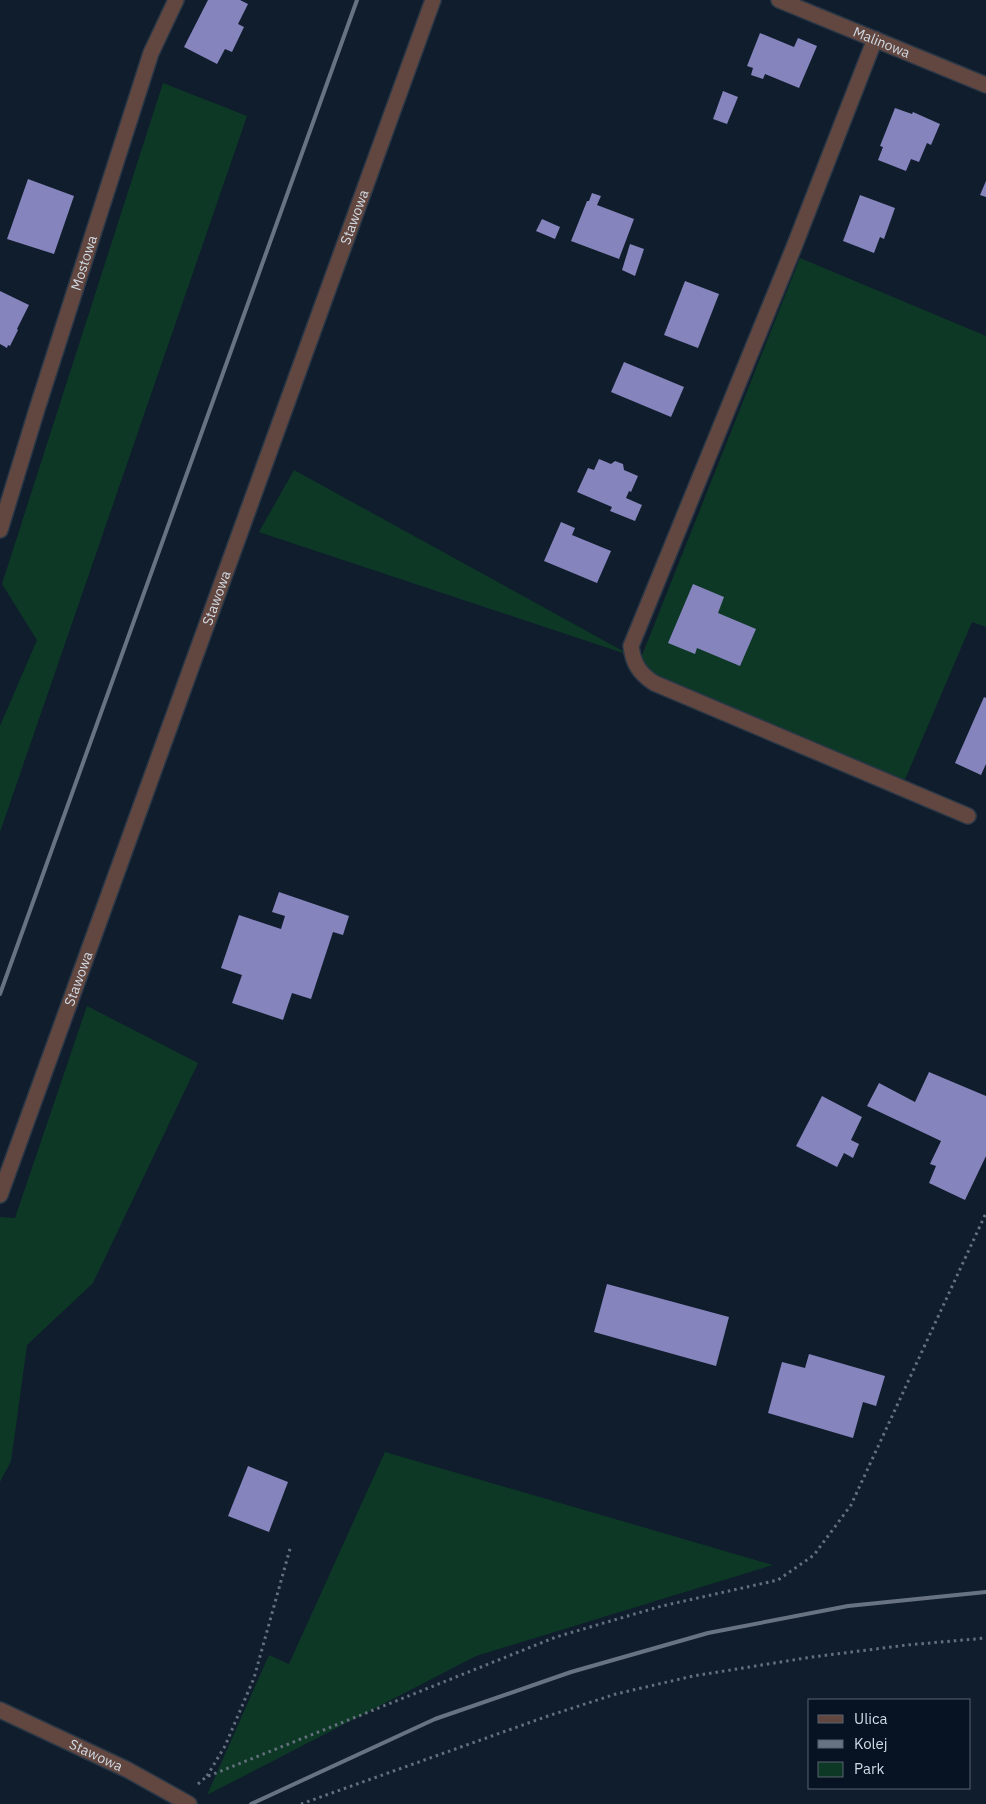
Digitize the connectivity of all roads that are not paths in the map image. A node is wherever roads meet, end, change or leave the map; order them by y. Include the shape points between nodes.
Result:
1 (176, 0) edge
2 (433, 0) edge
3 (779, 0) edge
4 (874, 39) junction
5 (986, 85) edge
6 (0, 530) edge
7 (968, 816) dead end
8 (0, 1195) edge
9 (0, 1710) edge
10 (185, 1801) edge

1 - 6 street, Mostowa via 150,53
2 - 8 street, Stawowa
3 - 4 street, Malinowa
4 - 5 street, Malinowa
4 - 7 street via 794,247 631,646 632,658 644,677 654,682
9 - 10 street, Stawowa via 128,1770

